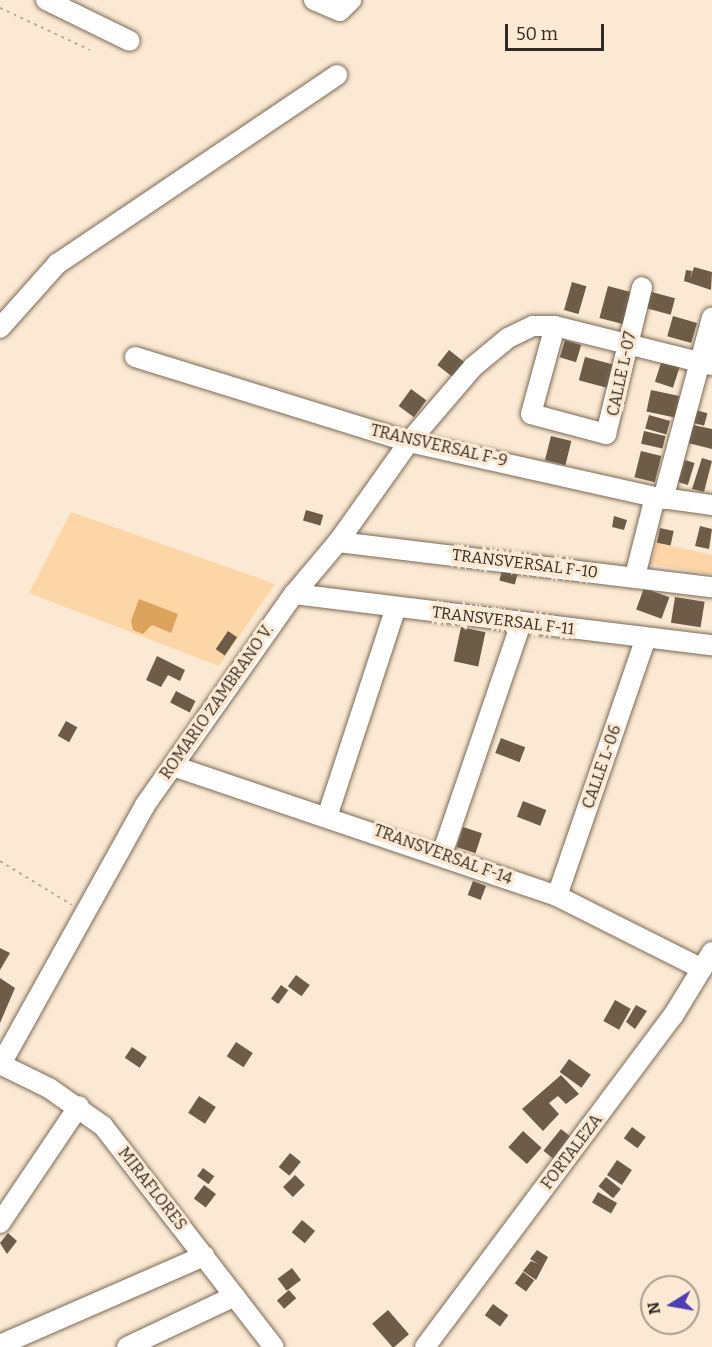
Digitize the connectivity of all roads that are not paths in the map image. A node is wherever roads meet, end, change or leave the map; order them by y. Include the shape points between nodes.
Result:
1 (46, 0) edge
2 (314, 0) edge
3 (351, 0) edge
4 (130, 41) dead end
5 (337, 75) dead end
6 (642, 287) dead end
7 (712, 317) edge
8 (555, 326) junction
9 (0, 328) edge
10 (628, 343) junction
11 (135, 357) dead end
12 (706, 363) edge
13 (409, 442) junction
14 (659, 498) junction
15 (712, 505) edge
16 (338, 542) junction
17 (634, 576) junction
18 (712, 586) edge
19 (294, 594) junction
20 (396, 607) junction
21 (521, 623) junction
22 (646, 638) junction
23 (712, 645) edge
24 (173, 766) junction
25 (328, 814) junction
26 (442, 854) junction
27 (557, 896) junction
28 (712, 952) edge
29 (702, 969) junction
30 (0, 1064) edge
31 (79, 1106) junction
32 (0, 1224) edge
33 (204, 1256) junction
34 (235, 1296) junction
35 (0, 1345) edge
36 (127, 1347) edge
37 (274, 1347) edge
38 (426, 1347) edge

1 - 4 street
2 - 3 street via 340,11
5 - 9 street via 57,264
6 - 10 street, CALLE L-07
7 - 12 street
8 - 10 street, ROMARIO ZAMBRANO V.
8 - 10 street, CALLE L-07 via 531,414 600,435 609,431
8 - 13 street, ROMARIO ZAMBRANO V. via 533,326 508,338 473,368
10 - 12 street, ROMARIO ZAMBRANO V.
11 - 13 street, TRANSVERSAL F-9
12 - 14 street
13 - 14 street, TRANSVERSAL F-9
13 - 16 street, ROMARIO ZAMBRANO V.
14 - 15 street, TRANSVERSAL F-9
14 - 17 street
16 - 17 street, TRANSVERSAL F-10
16 - 19 street, ROMARIO ZAMBRANO V.
17 - 18 street, TRANSVERSAL F-10
19 - 20 street, TRANSVERSAL F-11
19 - 24 street, ROMARIO ZAMBRANO V.
20 - 21 street, TRANSVERSAL F-11
20 - 25 street
21 - 22 street, TRANSVERSAL F-11
21 - 26 street
22 - 23 street, TRANSVERSAL F-11
22 - 27 street, CALLE L-06
24 - 25 street, TRANSVERSAL F-14
24 - 30 street, ROMARIO ZAMBRANO V.
25 - 26 street, TRANSVERSAL F-14
26 - 27 street, TRANSVERSAL F-14
27 - 29 street, TRANSVERSAL F-14
28 - 29 street, FORTALEZA
29 - 38 street, FORTALEZA via 673,1017
30 - 31 street, MIRAFLORES
31 - 32 street
31 - 33 street, MIRAFLORES via 103,1126
33 - 34 street, MIRAFLORES
33 - 35 street
34 - 36 street
34 - 37 street, MIRAFLORES

